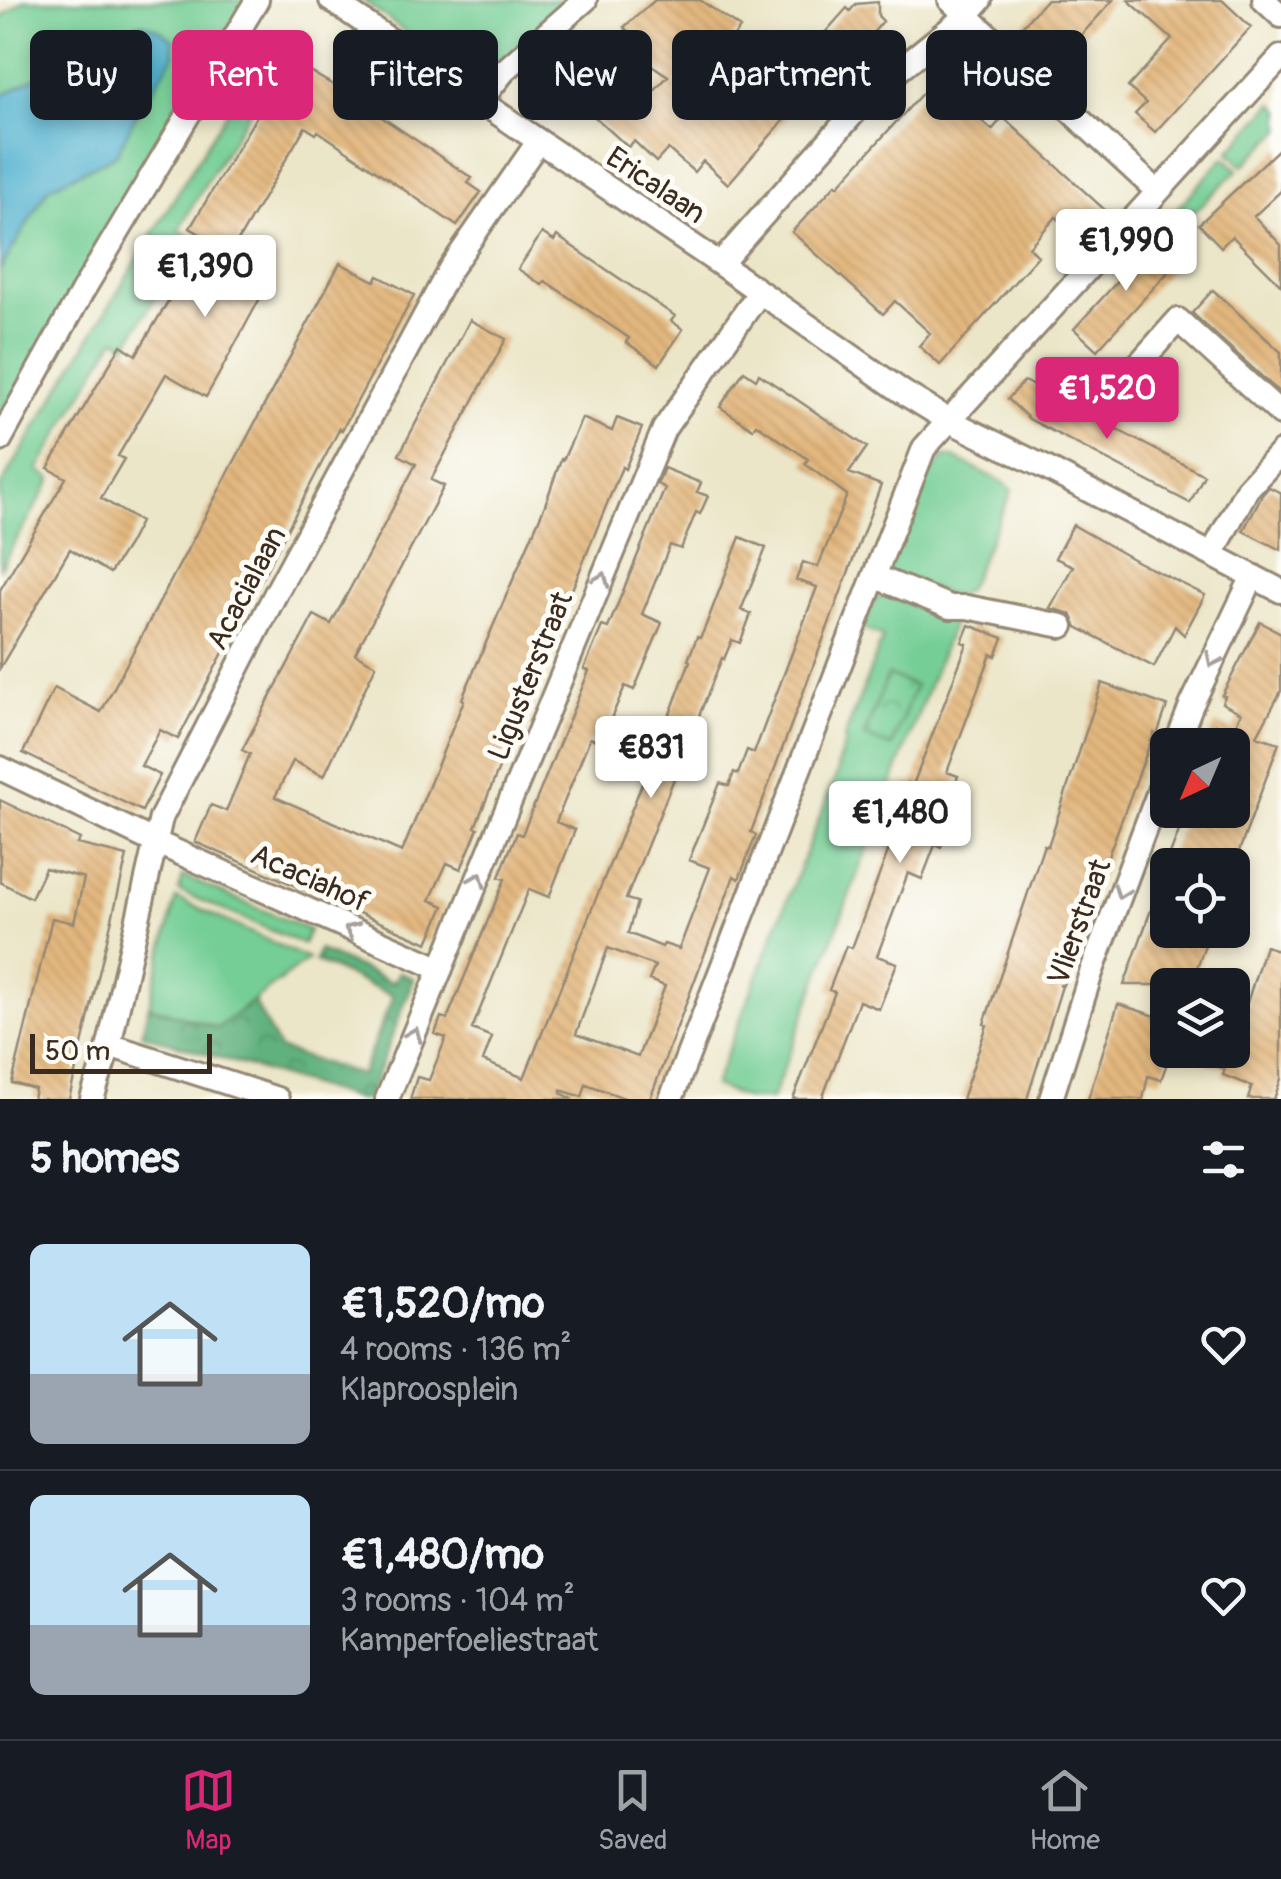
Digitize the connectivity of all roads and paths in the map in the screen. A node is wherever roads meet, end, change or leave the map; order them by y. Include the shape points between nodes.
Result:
1 (257, 0) edge
2 (330, 0) edge
3 (585, 0) edge
4 (1264, 0) edge
5 (966, 5) edge
6 (1281, 16) edge
7 (375, 30) edge
8 (1281, 56) edge
9 (498, 78) edge
10 (498, 114) edge
11 (538, 142) junction
12 (1157, 192) junction
13 (720, 264) junction
14 (760, 292) junction
15 (1104, 403) dead end
16 (1281, 414) edge
17 (948, 420) junction
18 (0, 440) edge
19 (1281, 452) edge
20 (1212, 554) junction
21 (876, 576) junction
22 (1253, 576) junction
23 (1281, 591) edge
24 (1062, 626) dead end
25 (1182, 728) edge
26 (0, 768) edge
27 (1150, 816) edge
28 (155, 842) junction
29 (440, 969) junction
30 (108, 1045) junction
31 (92, 1099) edge
32 (278, 1099) edge
33 (387, 1099) edge
34 (671, 1099) edge
35 (1051, 1099) edge

1 - 18 street
2 - 7 street, Ericalaan
3 - 9 street
4 - 6 street
5 - 12 street
5 - 13 street via 875,90
8 - 12 street
10 - 11 street, Ericalaan
11 - 13 street, Ericalaan
11 - 28 street, Acacialaan via 450,269 277,591 161,818
12 - 17 street
13 - 14 street, Ericalaan
14 - 17 street, Ericalaan
29 -> 14 street, Ligusterstraat via 664,429
15 - 16 street via 1178,320
17 - 20 street, Ericalaan
17 - 21 street via 924,448
19 - 20 street via 1247,488
20 - 22 street, Ericalaan
21 - 24 street via 950,607
21 - 34 street
22 - 23 street, Ericalaan
22 -> 25 street
26 - 28 street, Acaciahof
27 -> 35 street, Vlierstraat
29 -> 28 street, Acaciahof
28 - 30 street, Acacialaan
33 -> 29 street, Ligusterstraat
30 - 31 street, Acacialaan
30 - 32 street

